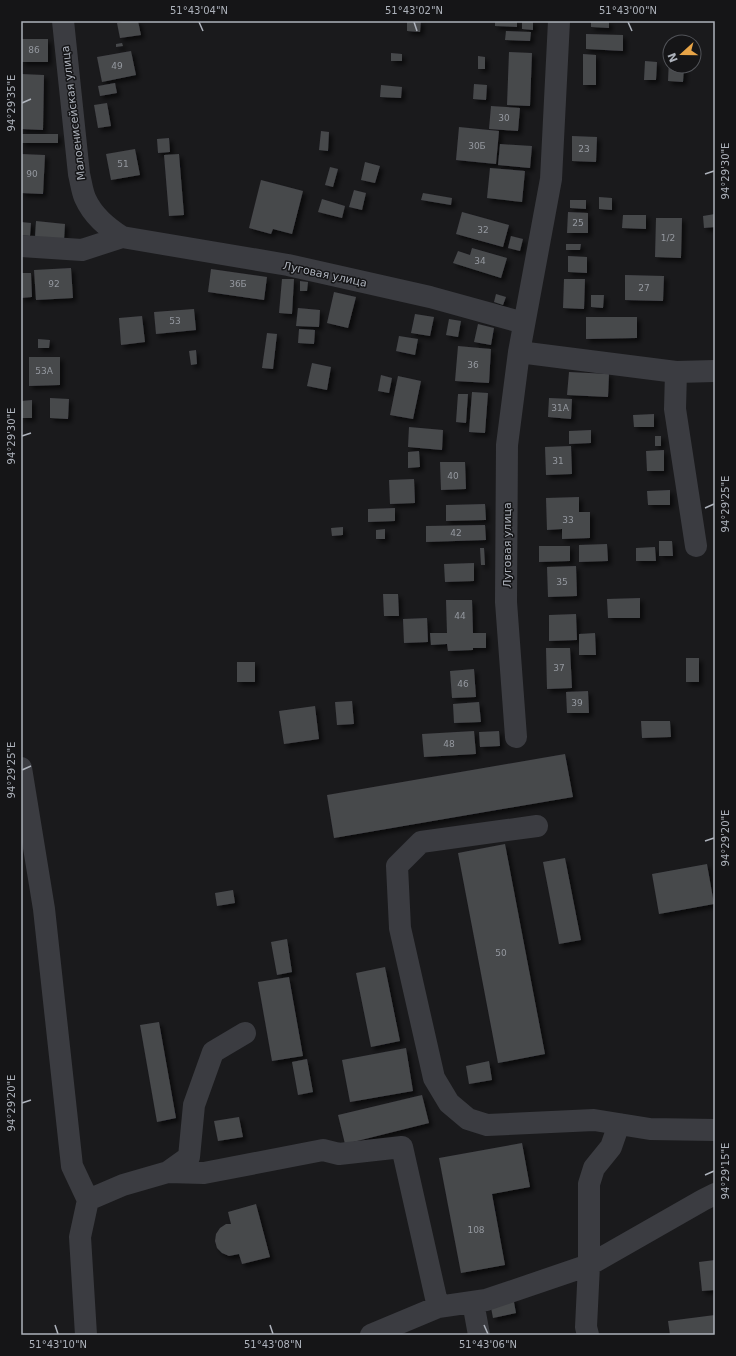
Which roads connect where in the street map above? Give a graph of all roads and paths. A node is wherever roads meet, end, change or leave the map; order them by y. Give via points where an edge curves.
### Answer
1 (63, 21) edge
2 (558, 21) edge
3 (122, 237) junction
4 (21, 246) edge
5 (524, 323) junction
6 (519, 352) junction
7 (715, 371) edge
8 (676, 372) junction
9 (696, 546) dead end
10 (516, 737) dead end
11 (21, 768) edge
12 (538, 826) dead end
13 (245, 1033) dead end
14 (619, 1124) junction
15 (715, 1130) edge
16 (168, 1172) junction
17 (715, 1194) edge
18 (88, 1200) junction
19 (589, 1265) junction
20 (473, 1302) junction
21 (438, 1307) junction
22 (86, 1335) edge
23 (371, 1335) edge
24 (480, 1335) edge
25 (588, 1335) edge

1 - 3 street, Малоенисейская улица via 79,174 85,199 96,216
2 - 5 street, Луговая улица via 551,179
3 - 4 street via 82,250
3 - 5 street, Луговая улица via 288,265 430,297
5 - 6 street, Луговая улица
6 - 8 street
6 - 10 street, Луговая улица via 507,445 506,602
7 - 8 street
8 - 9 street via 675,409
11 - 18 street via 44,909 72,1166
12 - 14 street via 421,842 397,866 400,928 434,1078 449,1103 468,1119 487,1125 594,1120
13 - 16 street via 213,1052 194,1105 189,1157
14 - 15 street via 650,1129
14 - 19 street via 611,1147 594,1168 589,1184
16 - 18 street via 123,1185
16 - 21 street via 204,1173 323,1150 339,1154 402,1147
17 - 19 street
18 - 22 street via 80,1237
19 - 20 street via 486,1300
19 - 25 street via 586,1327
20 - 21 street
20 - 24 street
21 - 23 street

